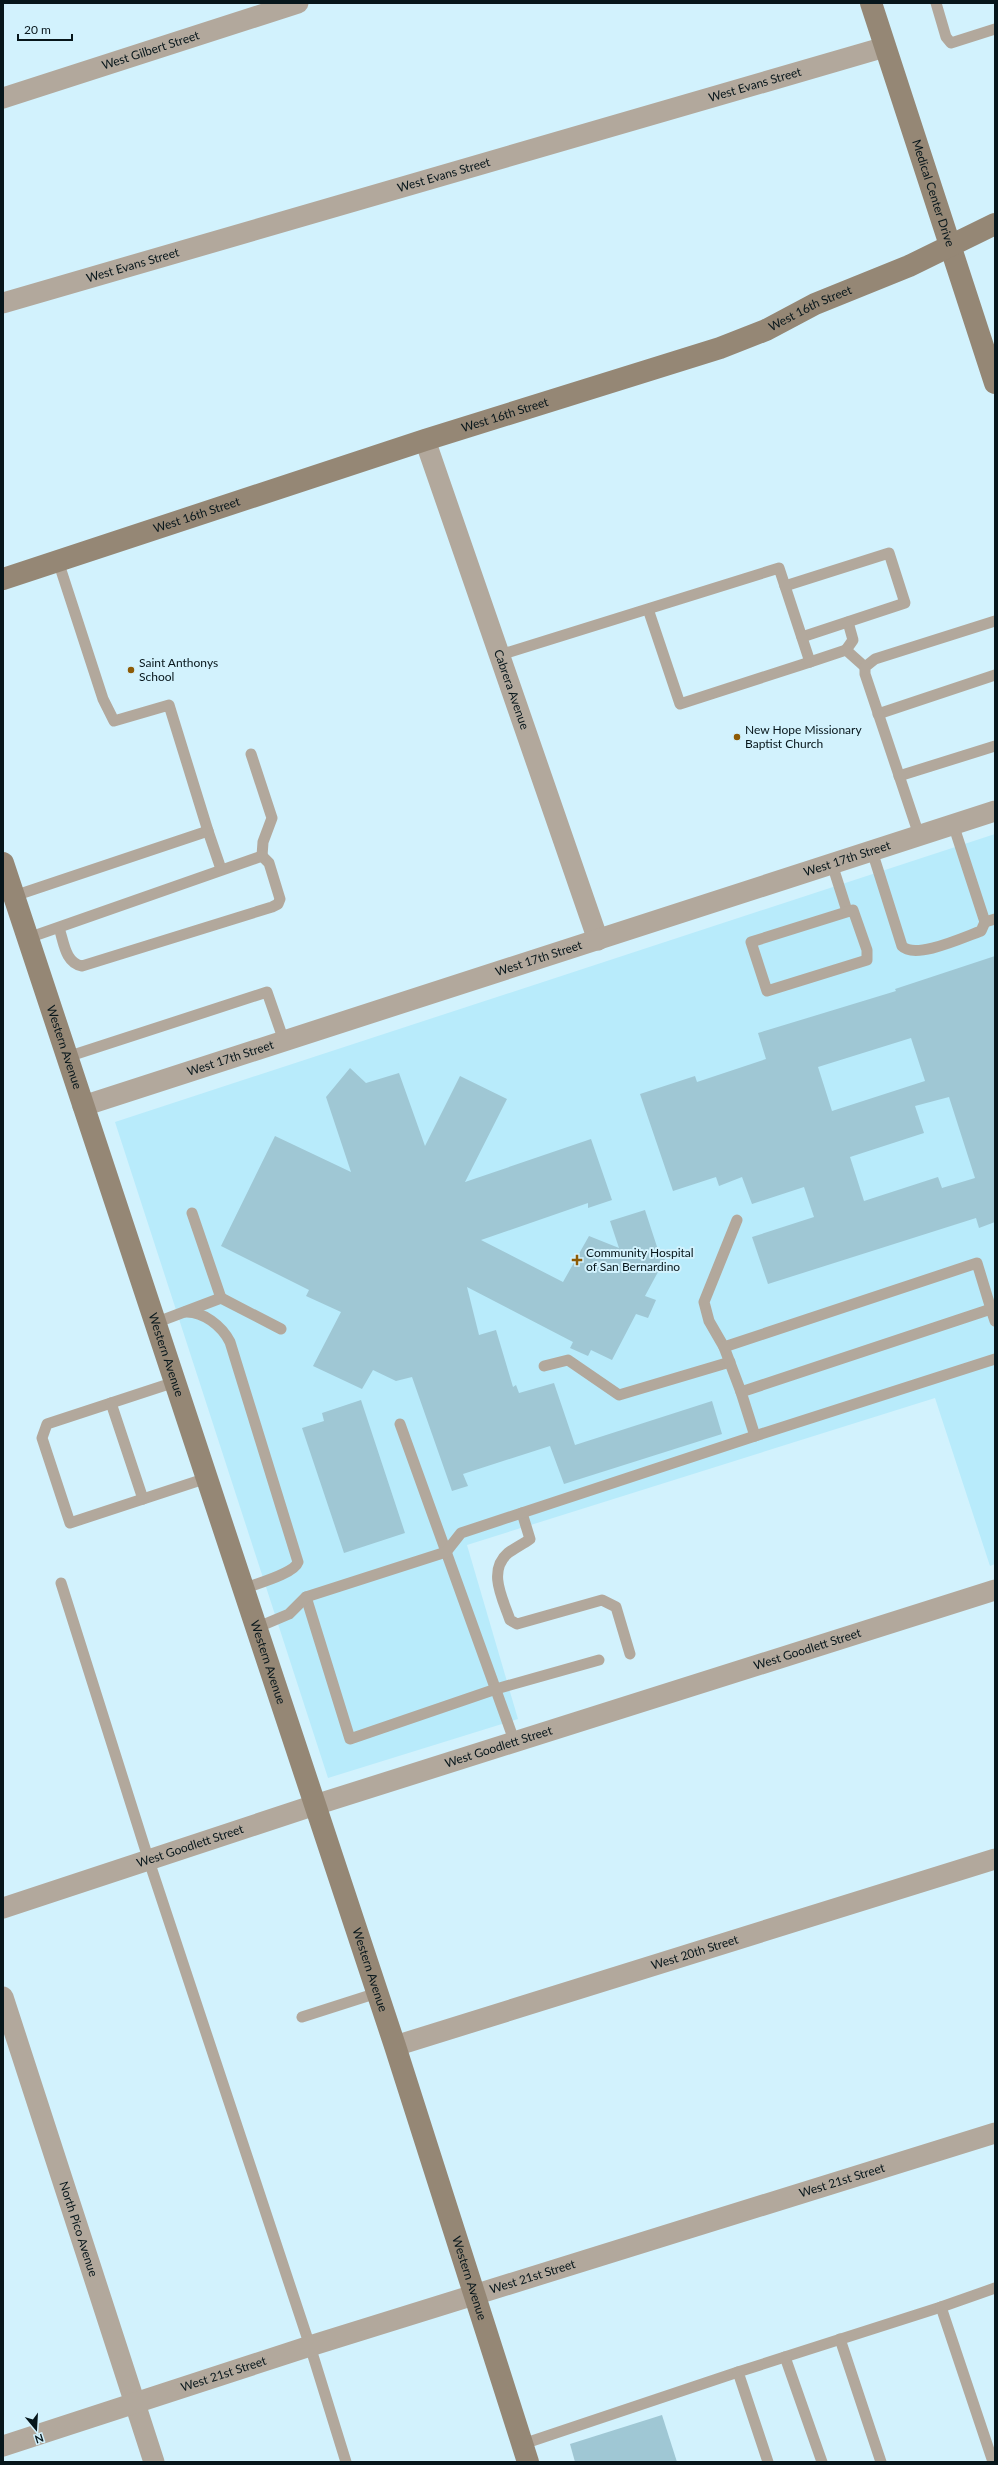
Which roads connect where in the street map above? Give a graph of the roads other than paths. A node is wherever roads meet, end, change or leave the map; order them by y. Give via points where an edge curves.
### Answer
1 (298, 3) edge
2 (871, 3) edge
3 (936, 3) edge
4 (995, 29) edge
5 (885, 47) junction
6 (3, 98) edge
7 (995, 224) edge
8 (950, 246) junction
9 (3, 303) edge
10 (995, 383) edge
11 (425, 440) junction
12 (58, 561) junction
13 (3, 579) edge
14 (785, 586) junction
15 (648, 609) junction
16 (995, 621) edge
17 (848, 622) junction
18 (802, 637) junction
19 (846, 650) junction
20 (500, 655) junction
21 (810, 662) junction
22 (865, 667) junction
23 (995, 675) edge
24 (878, 714) junction
25 (995, 746) edge
26 (251, 754) dead end
27 (899, 776) junction
28 (995, 811) edge
29 (953, 824) junction
30 (208, 832) junction
31 (919, 836) junction
32 (872, 851) junction
33 (262, 856) junction
34 (832, 864) junction
35 (221, 869) junction
36 (7, 879) edge
37 (847, 910) junction
38 (990, 920) edge
39 (59, 928) junction
40 (28, 938) junction
41 (598, 940) junction
42 (284, 1041) junction
43 (67, 1057) junction
44 (83, 1106) junction
45 (192, 1213) dead end
46 (737, 1220) dead end
47 (221, 1298) junction
48 (991, 1309) junction
49 (185, 1312) junction
50 (995, 1321) edge
51 (155, 1323) junction
52 (281, 1329) dead end
53 (724, 1347) junction
54 (995, 1359) edge
55 (730, 1362) junction
56 (544, 1366) dead end
57 (175, 1382) junction
58 (741, 1392) junction
59 (112, 1403) junction
60 (400, 1424) dead end
61 (755, 1436) junction
62 (207, 1478) junction
63 (143, 1499) junction
64 (522, 1513) junction
65 (446, 1552) junction
66 (60, 1583) dead end
67 (243, 1588) junction
68 (995, 1590) edge
69 (306, 1597) junction
70 (256, 1628) junction
71 (630, 1654) dead end
72 (600, 1660) dead end
73 (496, 1689) junction
74 (515, 1743) junction
75 (314, 1805) junction
76 (995, 1859) edge
77 (149, 1861) junction
78 (3, 1908) edge
79 (377, 1992) junction
80 (3, 1996) edge
81 (302, 2017) dead end
82 (394, 2046) junction
83 (995, 2133) edge
84 (995, 2288) edge
85 (476, 2295) junction
86 (941, 2307) junction
87 (840, 2339) junction
88 (310, 2346) junction
89 (785, 2357) junction
90 (738, 2372) junction
91 (135, 2403) junction
92 (3, 2446) edge
93 (526, 2453) edge
94 (154, 2462) edge
95 (346, 2462) edge
96 (768, 2462) edge
97 (822, 2462) edge
98 (881, 2462) edge
99 (993, 2462) edge

1 - 6 street, West Gilbert Street
2 - 5 street, Medical Center Drive
3 - 4 lane via 946,37 951,43
5 - 8 street, Medical Center Drive
5 - 9 street, West Evans Street
7 - 8 street, West 16th Street
8 - 10 street, Medical Center Drive
8 - 11 street, West 16th Street via 909,266 815,304 766,330 720,348
11 - 12 street, West 16th Street
11 - 20 street, Cabrera Avenue
12 - 13 street, West 16th Street
12 - 30 lane via 103,699 114,721 169,705
14 - 15 lane via 780,568
14 - 17 lane via 889,553 905,603
14 - 18 lane
15 - 20 lane
15 - 21 lane via 680,704
16 - 22 lane via 875,659
17 - 18 lane
17 - 19 lane via 853,640
18 - 21 lane
19 - 21 lane
19 - 22 lane
20 - 41 street, Cabrera Avenue
22 - 24 lane
23 - 24 lane
24 - 27 lane
25 - 27 lane
26 - 33 lane via 272,818 263,842
27 - 31 lane
28 - 29 street, West 17th Street
29 - 31 street, West 17th Street
29 - 38 lane
30 - 35 lane
30 - 36 lane
31 - 32 street, West 17th Street
32 - 34 street, West 17th Street
32 - 38 lane via 902,946 906,950 915,952 981,931
33 - 35 lane
33 - 39 lane via 269,863 280,899 272,908 82,966 75,965 69,960
34 - 37 lane
34 - 41 street, West 17th Street
35 - 39 lane
36 - 40 street, Western Avenue
37 - 37 lane via 751,942 767,991 867,960 867,950 853,910
39 - 40 lane
40 - 43 street, Western Avenue
41 - 42 street, West 17th Street
42 - 43 lane via 267,992
42 - 44 street, West 17th Street
43 - 44 street, Western Avenue
44 - 51 street, Western Avenue
45 - 47 lane
46 - 53 lane via 704,1302 709,1321
47 - 49 lane
47 - 52 lane
48 - 50 lane
48 - 53 lane via 976,1263
48 - 58 lane
49 - 51 lane
49 - 67 lane via 200,1315 216,1324 230,1342 298,1562 297,1566 279,1575
51 - 57 street, Western Avenue
53 - 55 lane
54 - 61 lane
55 - 56 lane via 619,1395 568,1360
55 - 58 lane
57 - 59 lane
57 - 62 street, Western Avenue
58 - 61 lane
59 - 63 lane
59 - 63 lane via 47,1424 42,1438 70,1523
60 - 65 lane
61 - 64 lane
62 - 63 lane
62 - 67 street, Western Avenue
64 - 65 lane via 461,1533
64 - 71 lane via 530,1539 500,1561 496,1577 510,1620 518,1624 602,1600 616,1607
65 - 69 lane
65 - 73 lane
66 - 77 lane
67 - 70 street, Western Avenue
68 - 74 street, West Goodlett Street
69 - 70 lane via 289,1614
69 - 73 lane via 350,1739
70 - 75 street, Western Avenue
72 - 73 lane
73 - 74 lane
74 - 75 street, West Goodlett Street
75 - 77 street, West Goodlett Street
75 - 79 street, Western Avenue
76 - 82 street, West 20th Street
77 - 78 street, West Goodlett Street
77 - 88 lane
79 - 81 lane
79 - 82 street, Western Avenue
80 - 91 street, North Pico Avenue
82 - 85 street, Western Avenue
83 - 85 street, West 21st Street
84 - 86 lane
85 - 88 street, West 21st Street
85 - 93 street, Western Avenue
86 - 87 lane
86 - 99 lane
87 - 89 lane
87 - 98 lane
88 - 91 street, West 21st Street
88 - 95 lane
89 - 90 lane
89 - 97 lane
90 - 93 lane
90 - 96 lane
91 - 92 street, West 21st Street
91 - 94 street, North Pico Avenue

